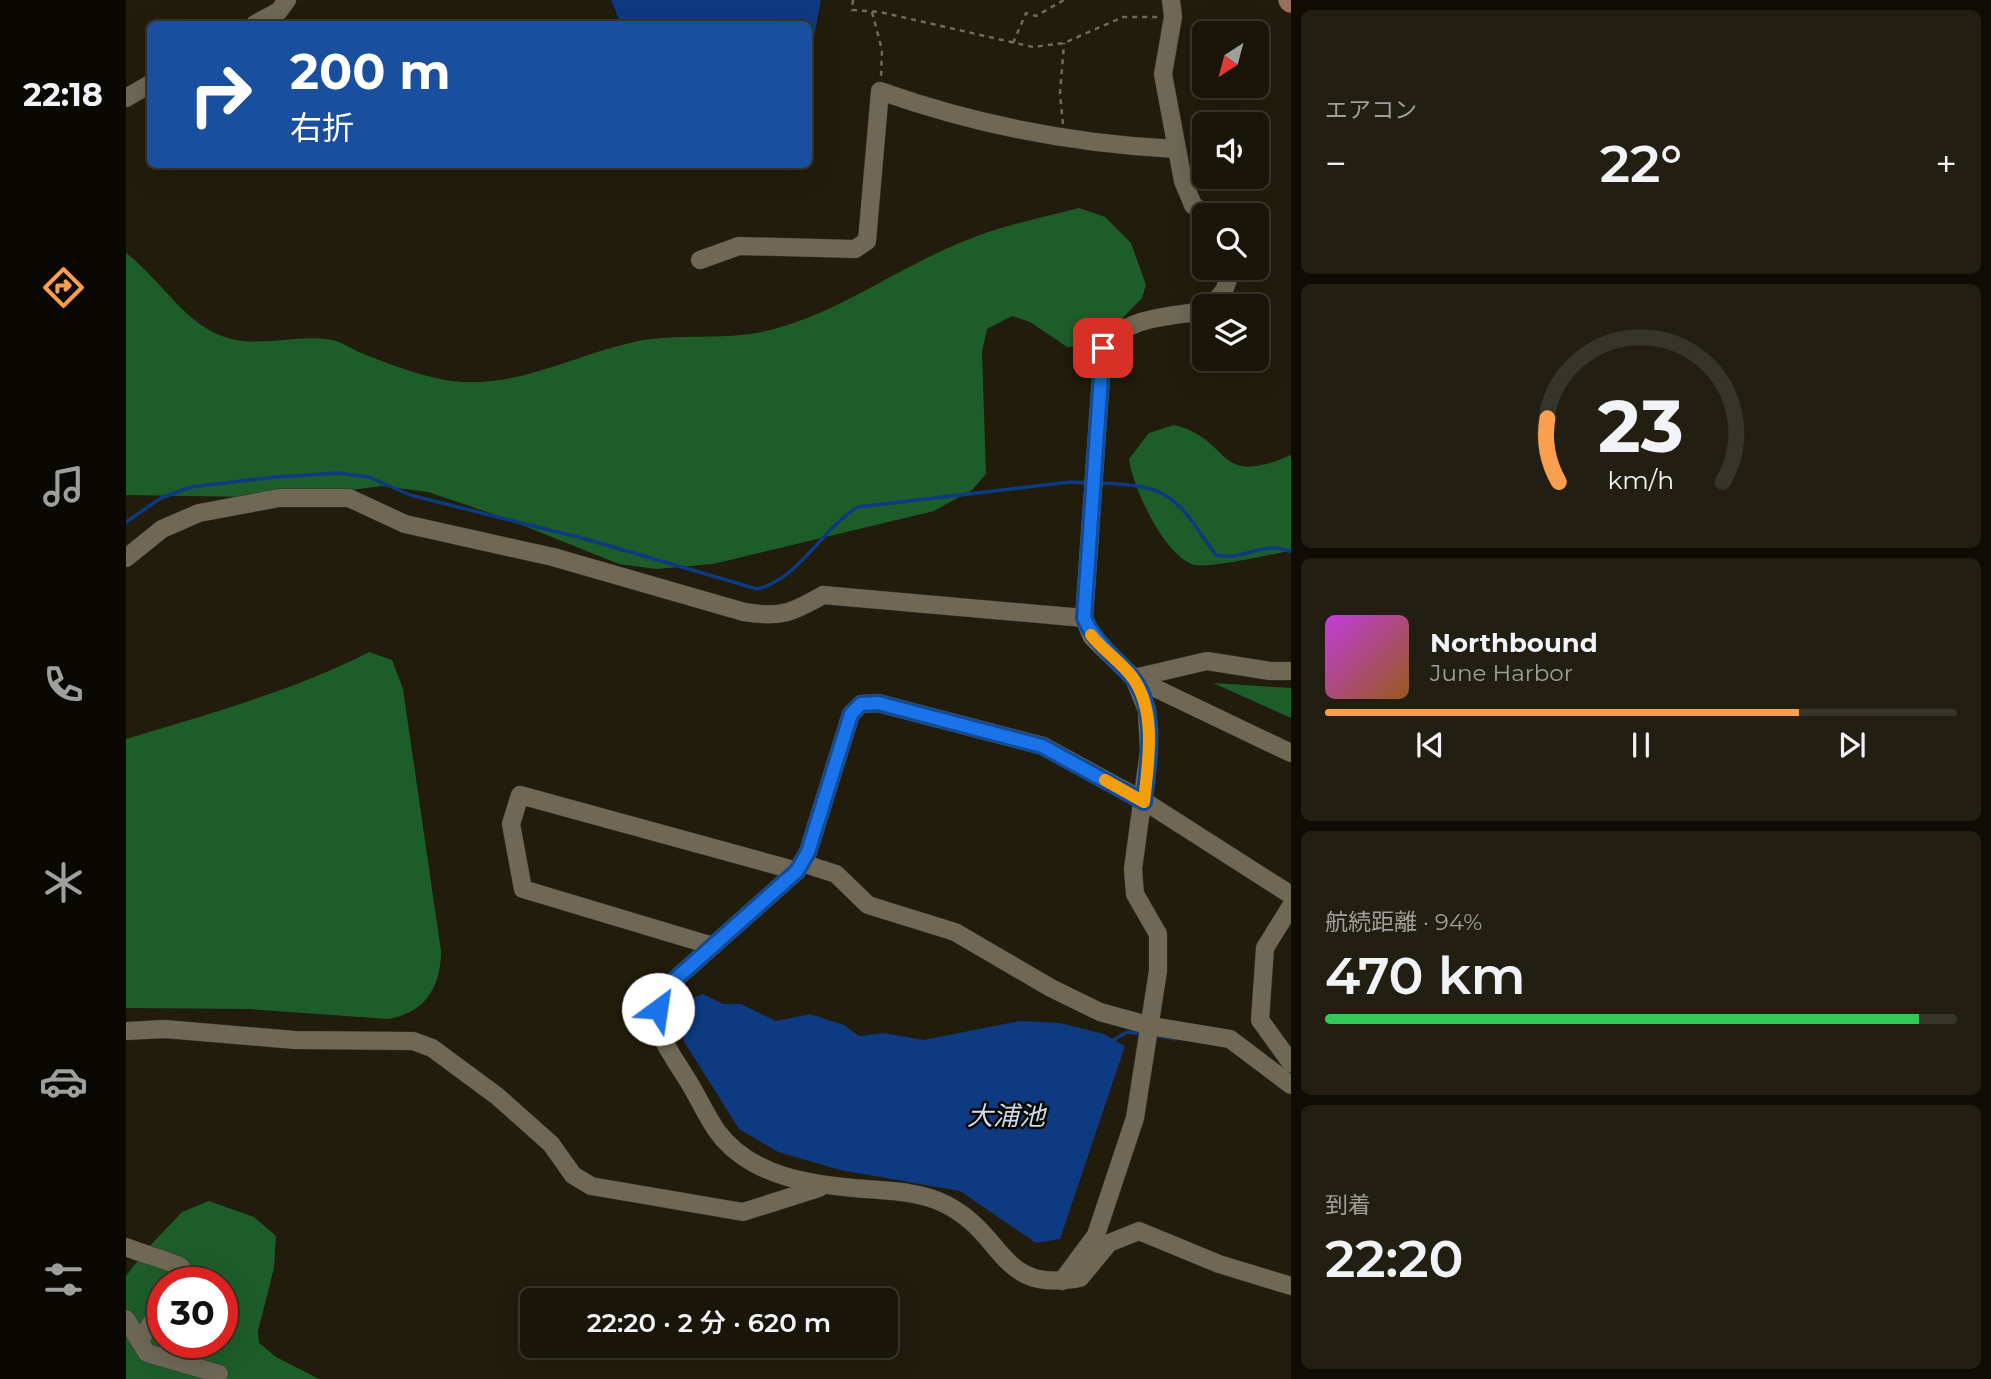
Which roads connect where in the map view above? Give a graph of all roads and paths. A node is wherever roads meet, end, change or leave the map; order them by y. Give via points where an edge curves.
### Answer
1 (287, 0) edge
2 (853, 0) edge
3 (1064, 0) edge
4 (1172, 8) edge
5 (872, 11) junction
6 (260, 21) edge
7 (1013, 43) junction
8 (1064, 43) junction
9 (147, 85) edge
10 (880, 91) junction
11 (126, 98) edge
12 (1064, 138) junction
13 (1176, 149) junction
14 (1192, 203) edge
15 (699, 260) dead end
16 (1192, 313) edge
17 (126, 558) edge
18 (1084, 618) junction
19 (1291, 671) edge
20 (1134, 678) junction
21 (1291, 753) edge
22 (1144, 802) junction
23 (799, 867) junction
24 (1291, 895) edge
25 (1291, 906) edge
26 (713, 946) junction
27 (1151, 1026) junction
28 (126, 1031) edge
29 (1291, 1063) edge
30 (1291, 1085) edge
31 (826, 1186) junction
32 (126, 1247) edge
33 (181, 1267) edge
34 (1062, 1281) junction
35 (1290, 1284) edge
36 (126, 1319) edge
37 (147, 1329) edge
38 (140, 1340) junction
39 (219, 1374) dead end

1 - 6 street via 279,11
2 - 5 path via 852,10
3 - 7 path via 1036,16 1026,13
4 - 8 path via 1123,17
4 - 13 street via 1163,74
5 - 7 path
5 - 10 path via 882,50
7 - 8 path via 1033,47
8 - 12 path via 1060,94
9 - 11 street
10 - 12 street via 1007,129
10 - 15 street via 867,241 855,248 740,246
12 - 13 street
13 - 14 street
16 - 18 street via 1134,322 1114,334 1103,348
17 - 18 street via 162,529 199,513 279,498 332,497 359,501 405,524 553,557 744,612 791,613 823,595
18 - 20 street via 1092,637
19 - 20 street via 1207,661
20 - 21 street
20 - 22 street via 1147,710
22 - 23 street via 1042,746 878,703 861,704 851,714 808,852
22 - 24 street
22 - 27 street via 1133,869 1135,894 1158,934
23 - 26 street
23 - 26 street via 520,794 510,824 523,889
23 - 27 street via 836,874 868,905 955,932 1100,1012
25 - 29 street via 1265,948 1260,1020
26 - 31 street via 670,984 658,1009 659,1034 718,1132 741,1154 785,1178
27 - 30 street via 1230,1039
27 - 34 street via 1135,1118 1096,1235
28 - 31 street via 413,1041 432,1048 497,1096 551,1144 573,1175 591,1186 743,1212
31 - 34 street via 910,1194 943,1203 970,1219 1017,1272 1040,1282
32 - 33 street
34 - 35 street via 1080,1278 1109,1243 1139,1231 1219,1264
36 - 38 street
37 - 38 street
38 - 39 street via 147,1353

